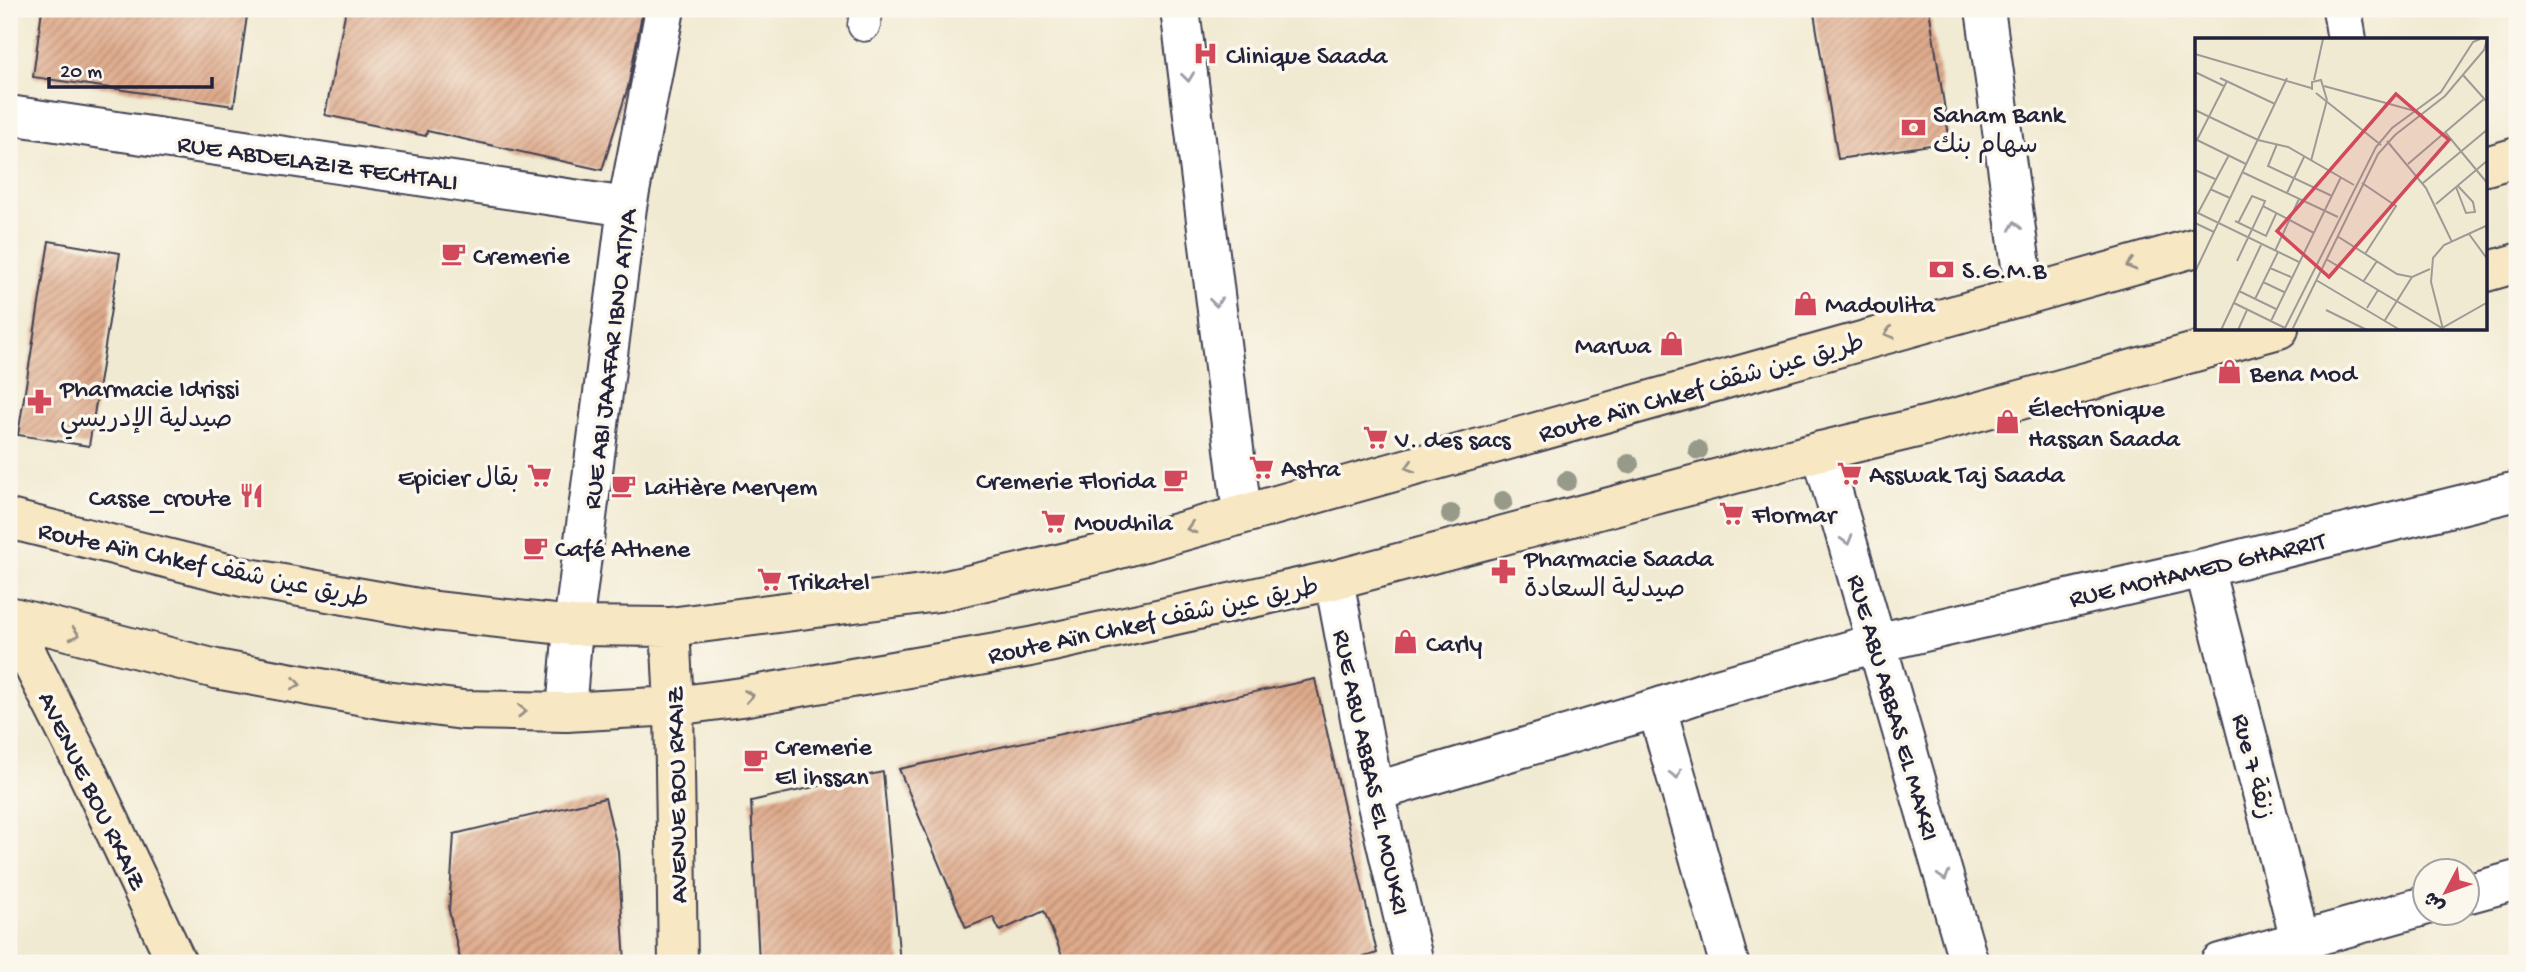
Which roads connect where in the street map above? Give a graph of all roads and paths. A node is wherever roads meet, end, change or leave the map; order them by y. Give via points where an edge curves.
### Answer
1 (665, 9) edge
2 (1180, 9) edge
3 (1985, 9) edge
4 (2342, 9) edge
5 (2347, 38) edge
6 (9, 115) edge
7 (2517, 157) edge
8 (2488, 165) edge
9 (627, 207) junction
10 (2195, 248) edge
11 (2517, 263) edge
12 (2488, 271) edge
13 (2025, 294) junction
14 (2271, 331) edge
15 (1821, 451) junction
16 (2517, 491) edge
17 (1241, 514) junction
18 (9, 519) edge
19 (2204, 568) junction
20 (1334, 580) junction
21 (9, 617) edge
22 (573, 626) junction
23 (670, 627) junction
24 (1876, 643) junction
25 (674, 706) junction
26 (1657, 708) junction
27 (566, 712) junction
28 (1374, 792) junction
29 (2517, 880) edge
30 (2480, 890) edge
31 (2410, 911) edge
32 (2303, 952) edge
33 (177, 963) edge
34 (678, 963) edge
35 (1414, 963) edge
36 (1729, 963) edge
37 (1969, 963) edge
38 (2220, 963) edge

1 - 9 street, RUE ABI JAAFAR IBNO ATIYA
2 -> 17 street
13 -> 3 street
4 - 5 street
6 - 9 street, RUE ABDELAZIZ FECHTALI
7 - 8 main road
9 - 22 street, RUE ABI JAAFAR IBNO ATIYA
10 -> 13 main road, Route Aïn Chkef طريق عين شقف
11 - 12 main road
13 -> 17 main road, Route Aïn Chkef طريق عين شقف
14 - 15 main road, Route Aïn Chkef طريق عين شقف
15 - 20 main road, Route Aïn Chkef طريق عين شقف
15 -> 24 street, RUE ABU ABBAS EL MAKRI
16 - 19 street, RUE MOHAMED GHARRIT
17 -> 23 main road, Route Aïn Chkef طريق عين شقف via 1105,553 937,592
18 - 22 main road, Route Aïn Chkef طريق عين شقف via 243,577 435,611
19 - 24 street, RUE MOHAMED GHARRIT
19 - 32 street, Rue 7 زنقة
25 -> 20 main road, Route Aïn Chkef طريق عين شقف via 1030,647
20 - 28 street, RUE ABU ABBAS EL MOUKRI
21 -> 27 main road, Route Aïn Chkef طريق عين شقف via 216,669 373,698 463,709
21 - 33 main road, AVENUE BOU RKAIZ
22 - 23 main road, Route Aïn Chkef طريق عين شقف
22 - 27 street, RUE ABI JAAFAR IBNO ATIYA
23 - 25 main road, AVENUE BOU RKAIZ
24 - 26 street, RUE MOHAMED GHARRIT
24 -> 37 street, RUE ABU ABBAS EL MAKRI
25 - 27 main road, Route Aïn Chkef طريق عين شقف
25 - 34 main road, AVENUE BOU RKAIZ
26 - 28 street, RUE MOHAMED GHARRIT
26 -> 36 street
28 - 35 street, RUE ABU ABBAS EL MOUKRI
29 - 30 street
31 - 32 street
32 - 38 street

